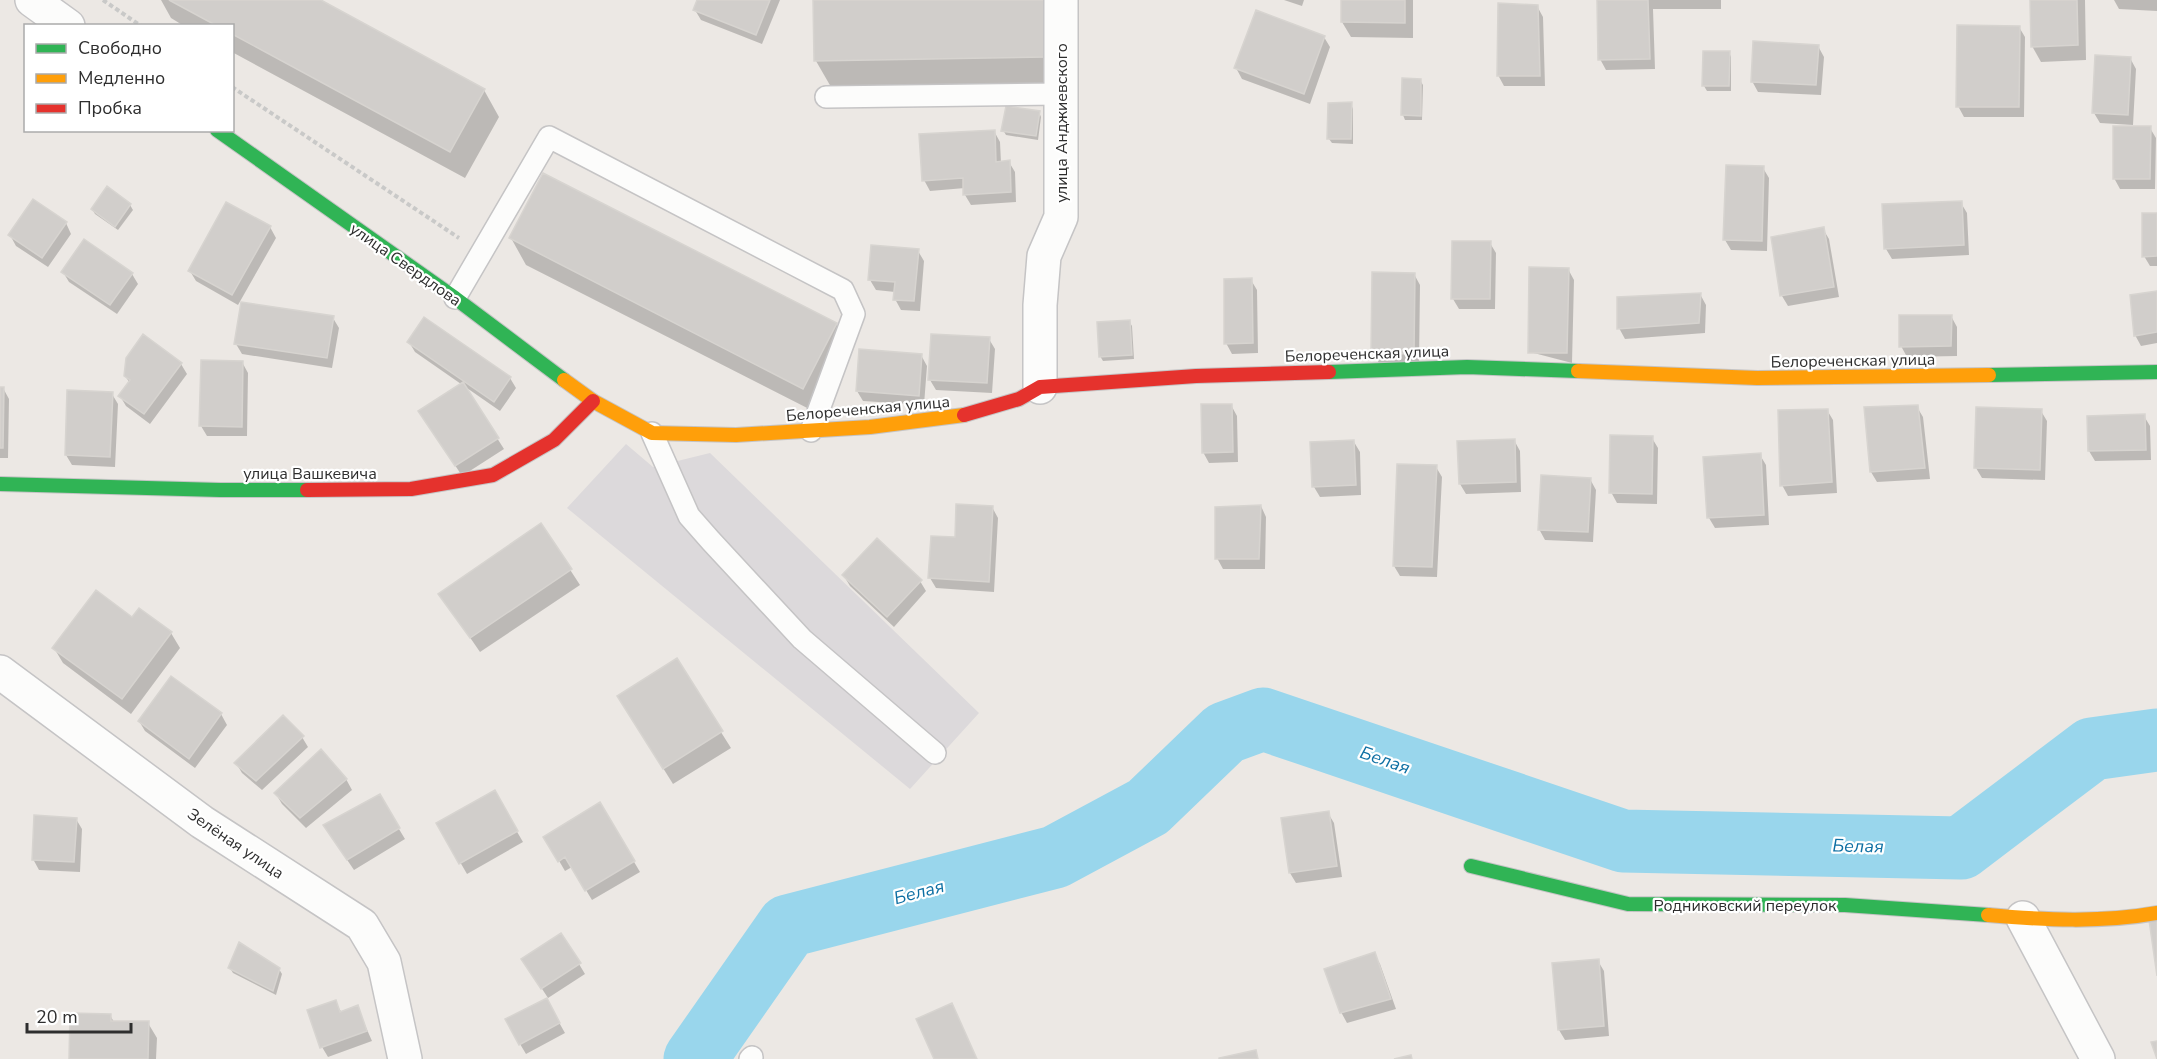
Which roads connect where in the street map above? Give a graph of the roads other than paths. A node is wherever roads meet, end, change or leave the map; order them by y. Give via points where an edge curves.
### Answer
1 (32, 0) edge
2 (1061, 0) edge
3 (65, 24) edge
4 (1061, 94) junction
5 (826, 97) dead end
6 (220, 132) edge
7 (455, 298) junction
8 (2157, 372) edge
9 (1040, 387) junction
10 (593, 401) junction
11 (811, 431) junction
12 (652, 433) junction
13 (0, 484) edge
14 (0, 672) edge
15 (935, 753) dead end
16 (1471, 866) dead end
17 (2157, 913) edge
18 (2023, 918) junction
19 (405, 1059) edge
20 (2098, 1059) edge

1 - 3 street
2 - 4 street, улица Анджиевского
4 - 5 lane
4 - 9 street, улица Анджиевского via 1061,217 1044,256
6 - 7 street, улица Свердлова
7 - 10 street, улица Свердлова
7 - 11 lane via 549,137 843,290 854,314
8 - 9 street, Белореченская улица via 1757,378 1467,367 1196,376
9 - 11 street, Белореченская улица via 1019,399 968,414
10 - 12 street, Белореченская улица
10 - 13 street, улица Вашкевича via 554,440 493,475 411,489 220,490
11 - 12 street, Белореченская улица via 736,435
12 - 15 lane via 689,516 711,541 802,639
14 - 19 street, Зелёная улица via 202,822 362,925 384,962
16 - 18 street, Родниковский переулок via 1629,904 1845,905
17 - 18 street, Родниковский переулок via 2124,919
18 - 20 street

